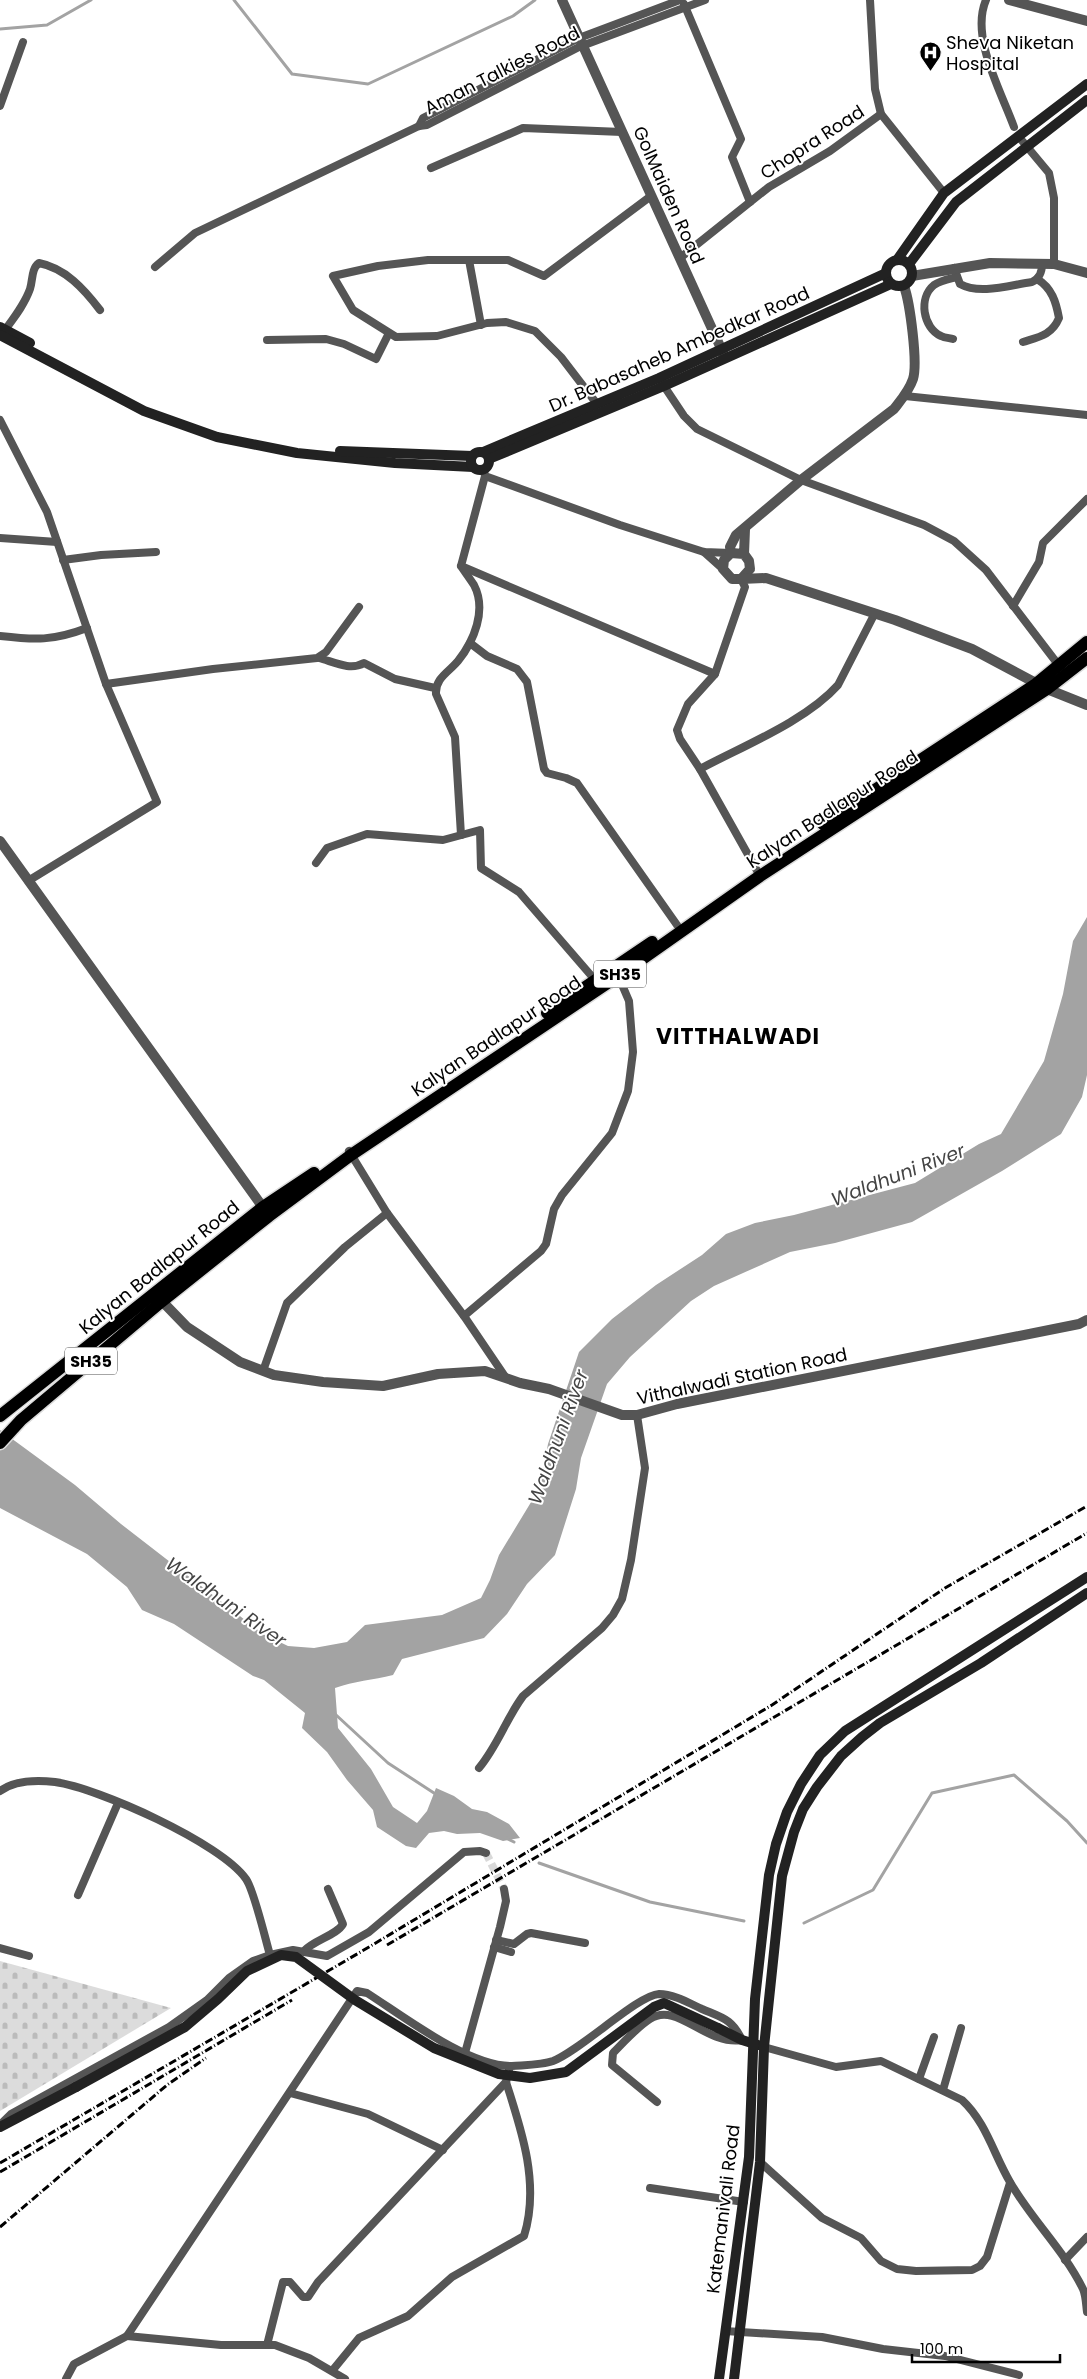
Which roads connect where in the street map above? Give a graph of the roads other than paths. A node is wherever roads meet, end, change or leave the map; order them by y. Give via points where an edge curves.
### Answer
1 (562, 0) edge
2 (705, 0) edge
3 (870, 0) edge
4 (986, 0) edge
5 (1009, 0) edge
6 (683, 2) edge
7 (1087, 21) edge
8 (23, 42) dead end
9 (581, 42) junction
10 (1087, 84) edge
11 (1087, 100) edge
12 (0, 106) edge
13 (881, 114) junction
14 (622, 132) junction
15 (1017, 132) junction
16 (1026, 145) junction
17 (431, 168) dead end
18 (944, 193) junction
19 (651, 196) junction
20 (750, 202) junction
21 (680, 258) junction
22 (469, 260) junction
23 (897, 260) junction
24 (909, 264) junction
25 (1042, 264) junction
26 (1054, 264) junction
27 (155, 267) dead end
28 (886, 272) junction
29 (956, 273) junction
30 (1087, 273) edge
31 (912, 276) junction
32 (1037, 279) junction
33 (891, 284) junction
34 (904, 286) junction
35 (100, 310) dead end
36 (481, 325) junction
37 (1, 332) edge
38 (389, 333) junction
39 (953, 339) dead end
40 (268, 340) dead end
41 (1023, 342) dead end
42 (724, 354) junction
43 (662, 382) junction
44 (905, 396) junction
45 (597, 404) junction
46 (1087, 415) edge
47 (0, 420) edge
48 (472, 456) junction
49 (486, 456) junction
50 (434, 460) junction
51 (473, 467) junction
52 (484, 473) junction
53 (801, 480) junction
54 (1087, 499) edge
55 (745, 528) junction
56 (0, 538) edge
57 (57, 542) junction
58 (156, 552) dead end
59 (704, 552) junction
60 (731, 553) junction
61 (744, 554) junction
62 (63, 560) junction
63 (750, 565) junction
64 (461, 566) junction
65 (723, 569) junction
66 (766, 578) junction
67 (736, 579) junction
68 (1013, 606) junction
69 (358, 607) dead end
70 (875, 613) junction
71 (87, 628) junction
72 (0, 636) edge
73 (1087, 642) edge
74 (470, 644) junction
75 (320, 658) junction
76 (1087, 658) edge
77 (1062, 670) junction
78 (715, 674) junction
79 (106, 684) junction
80 (1041, 686) junction
81 (435, 688) junction
82 (1087, 705) edge
83 (700, 769) junction
84 (461, 835) junction
85 (0, 841) edge
86 (316, 864) dead end
87 (759, 872) junction
88 (28, 881) junction
89 (677, 925) junction
90 (616, 972) junction
91 (595, 980) junction
92 (350, 1152) junction
93 (266, 1211) junction
94 (387, 1213) junction
95 (158, 1298) junction
96 (464, 1316) junction
97 (1087, 1320) edge
98 (263, 1371) junction
99 (506, 1378) junction
100 (5, 1412) edge
101 (637, 1415) junction
102 (0, 1443) edge
103 (1086, 1579) edge
104 (1087, 1593) edge
105 (853, 1726) junction
106 (862, 1737) junction
107 (480, 1768) dead end
108 (0, 1791) edge
109 (118, 1803) junction
110 (486, 1853) dead end
111 (504, 1888) tunnel mouth
112 (328, 1889) dead end
113 (78, 1895) dead end
114 (761, 1941) junction
115 (775, 1941) junction
116 (585, 1943) dead end
117 (495, 1944) junction
118 (0, 1948) edge
119 (304, 1951) junction
120 (510, 1952) dead end
121 (270, 1954) junction
122 (29, 1956) dead end
123 (961, 2028) dead end
124 (934, 2037) dead end
125 (747, 2042) junction
126 (764, 2047) junction
127 (465, 2053) junction
128 (510, 2066) junction
129 (920, 2079) junction
130 (506, 2082) junction
131 (944, 2090) junction
132 (290, 2093) junction
133 (657, 2102) dead end
134 (0, 2126) edge
135 (443, 2150) junction
136 (760, 2162) junction
137 (1010, 2183) junction
138 (650, 2188) dead end
139 (744, 2202) junction
140 (1087, 2237) edge
141 (1065, 2260) junction
142 (1085, 2292) edge
143 (1087, 2312) edge
144 (725, 2331) junction
145 (740, 2332) junction
146 (127, 2336) junction
147 (267, 2345) junction
148 (332, 2371) junction
149 (1019, 2375) dead end
150 (66, 2379) edge
151 (345, 2379) edge
152 (719, 2379) edge
153 (734, 2379) edge

1 - 9 street, GolMaiden Road
2 - 6 street, Aman Talkies Road
3 - 13 street via 876,89
4 - 15 street via 982,11 984,51
5 - 7 street
6 - 9 street, Aman Talkies Road
6 - 20 street via 741,139 732,157
8 - 12 street
9 - 14 street, GolMaiden Road
9 - 27 street, Aman Talkies Road via 423,118 419,126 195,233
10 - 15 main road
11 - 16 main road
13 - 18 street, Chopra Road
13 - 20 street, Chopra Road
14 - 17 street via 523,128
14 - 19 street, GolMaiden Road
15 - 16 street
15 - 18 main road
16 - 24 main road via 956,202
16 - 26 street via 1049,173 1054,198
18 - 23 main road
19 - 21 street, GolMaiden Road
19 - 22 street via 544,276 508,260
20 - 21 street, Chopra Road
21 - 42 street, GolMaiden Road
22 - 36 street
22 - 38 street via 428,260 333,276 352,310
23 - 24 main road
23 - 28 main road
24 - 31 main road
25 - 26 street
25 - 29 street via 990,263
25 - 32 street via 1042,272
26 - 30 street
28 - 33 main road
28 - 42 main road, Dr. Babasaheb Ambedkar Road
29 - 31 street
29 - 32 street via 960,284 969,289
29 - 39 street via 933,286 926,294 924,308 931,328 941,336
31 - 34 main road
32 - 41 street via 1052,295 1059,318 1055,328 1046,335
33 - 34 main road
33 - 42 main road, Dr. Babasaheb Ambedkar Road
34 - 44 street via 915,366 913,380
35 - 37 street via 73,280 47,264 39,263 34,267 24,303
36 - 38 street via 437,336 396,337
36 - 45 street via 506,322 535,331 561,357
37 - 50 main road via 144,411 176,419 217,437 246,440 297,453
38 - 40 street via 376,359 326,339
42 - 43 main road, Dr. Babasaheb Ambedkar Road
43 - 45 main road, Dr. Babasaheb Ambedkar Road
43 - 49 main road, Dr. Babasaheb Ambedkar Road
43 - 53 street via 684,416 697,429
44 - 46 street
44 - 53 street
45 - 49 main road, Dr. Babasaheb Ambedkar Road
47 - 57 street via 47,512
48 - 49 main road via 477,452
48 - 50 main road
48 - 51 main road
49 - 52 main road via 488,466
50 - 51 main road
51 - 52 main road
52 - 59 street via 620,525
52 - 64 street
53 - 55 street
53 - 68 street via 924,525 954,541 986,570
54 - 68 street via 1044,543 1039,562
55 - 60 street via 736,535 730,547
55 - 61 street
56 - 57 street
57 - 62 street
58 - 62 street
59 - 60 street
59 - 65 street
60 - 61 street
60 - 65 street via 724,560
61 - 63 street
62 - 71 street
63 - 66 street
63 - 67 street via 748,574
64 - 74 street via 475,587 478,601 478,626
64 - 78 street
65 - 67 street
66 - 67 street
66 - 70 street
67 - 78 street via 745,587
68 - 77 street
69 - 75 street
70 - 80 street via 972,649
70 - 83 street via 838,685 830,694 799,716
71 - 72 street via 69,635 37,640
71 - 79 street
73 - 77 main road, Kalyan Badlapur Road / SH35
74 - 81 street
74 - 89 street via 522,673 527,682 546,774 577,784
75 - 79 street
75 - 81 street via 347,666 357,667 364,663 394,679
76 - 77 main road, Kalyan Badlapur Road / SH35
77 - 80 main road, Kalyan Badlapur Road / SH35
78 - 83 street via 688,704 677,730
79 - 88 street via 157,802
80 - 82 street
80 - 87 main road, Kalyan Badlapur Road / SH35
81 - 84 street via 454,737
83 - 87 street
84 - 86 street via 443,840 367,834 327,848
84 - 91 street via 480,830 481,868 519,892
85 - 88 street
87 - 89 main road, Kalyan Badlapur Road / SH35
87 - 90 main road, Kalyan Badlapur Road / SH35
88 - 93 street
89 - 90 main road, Kalyan Badlapur Road / SH35
90 - 91 main road, Kalyan Badlapur Road / SH35
90 - 92 main road, Kalyan Badlapur Road / SH35
90 - 96 street via 629,1001 633,1052 628,1091 618,1121 562,1195 554,1209 542,1251
91 - 92 main road, Kalyan Badlapur Road / SH35
92 - 93 main road, Kalyan Badlapur Road / SH35
92 - 94 street
93 - 95 main road, Kalyan Badlapur Road / SH35
94 - 96 street
94 - 98 street via 345,1247 287,1303
95 - 98 street, Vithalwadi Station Road via 188,1327 240,1362
95 - 100 main road, Kalyan Badlapur Road / SH35
95 - 102 main road, Kalyan Badlapur Road / SH35 via 21,1420
96 - 99 street
97 - 101 street, Vithalwadi Station Road
98 - 99 street, Vithalwadi Station Road via 323,1382 383,1386 438,1374 475,1371
99 - 101 street, Vithalwadi Station Road via 549,1389 622,1415
101 - 107 street via 645,1468 622,1599 602,1628 522,1696
103 - 105 main road, Katemanivali Road
104 - 106 main road, Katemanivali Road
105 - 106 main road
105 - 114 main road, Katemanivali Road via 820,1755 787,1812 769,1875
106 - 115 main road, Katemanivali Road via 841,1756 803,1809 782,1876
108 - 109 street via 23,1781 55,1782
109 - 113 street
109 - 121 street via 174,1828 228,1859 247,1880
110 - 119 street via 476,1850 464,1852 369,1932 327,1956
111 - 117 street via 506,1901
112 - 119 street via 343,1924 338,1930 311,1943
114 - 115 main road
114 - 125 main road, Katemanivali Road
115 - 126 main road, Katemanivali Road
116 - 117 street via 531,1933 514,1944
117 - 120 street
117 - 127 street
118 - 122 street
119 - 121 street
121 - 134 street via 241,1969 207,2000 169,2027 11,2114
123 - 131 street
124 - 129 street
125 - 126 main road
125 - 128 street via 730,2021 677,1997 658,1994 638,2003 580,2046 552,2062
125 - 133 street via 722,2040 667,2014 650,2019 613,2053 611,2059 612,2064
125 - 134 main road, bridge via 664,2003 566,2072 530,2078 499,2074 434,2048 355,2000 296,1957 281,1955 246,1972 185,2027
125 - 139 main road, Katemanivali Road via 749,2157
126 - 129 street via 836,2067 881,2061
126 - 136 main road, Katemanivali Road
127 - 128 street
127 - 132 street via 367,1993 357,1991
128 - 130 street
129 - 131 street
130 - 135 street
130 - 148 street via 529,2165 530,2216 524,2236 452,2277 408,2316 359,2338
131 - 137 street via 969,2107 984,2129
132 - 135 street via 368,2114
132 - 146 street
135 - 147 street via 318,2282 308,2297 302,2297 290,2282 284,2282
136 - 137 street via 822,2218 861,2238 881,2261 897,2269 916,2271 972,2270 980,2266 987,2257
136 - 145 main road, Katemanivali Road
137 - 141 street
138 - 139 street
139 - 144 main road, Katemanivali Road
140 - 141 street
141 - 142 street
142 - 143 street
144 - 145 street
144 - 152 main road, Katemanivali Road
145 - 149 street via 822,2337 882,2349 945,2356
145 - 153 main road, Katemanivali Road
146 - 147 street via 221,2345
146 - 150 street via 74,2364
147 - 148 street via 309,2358
148 - 151 street

